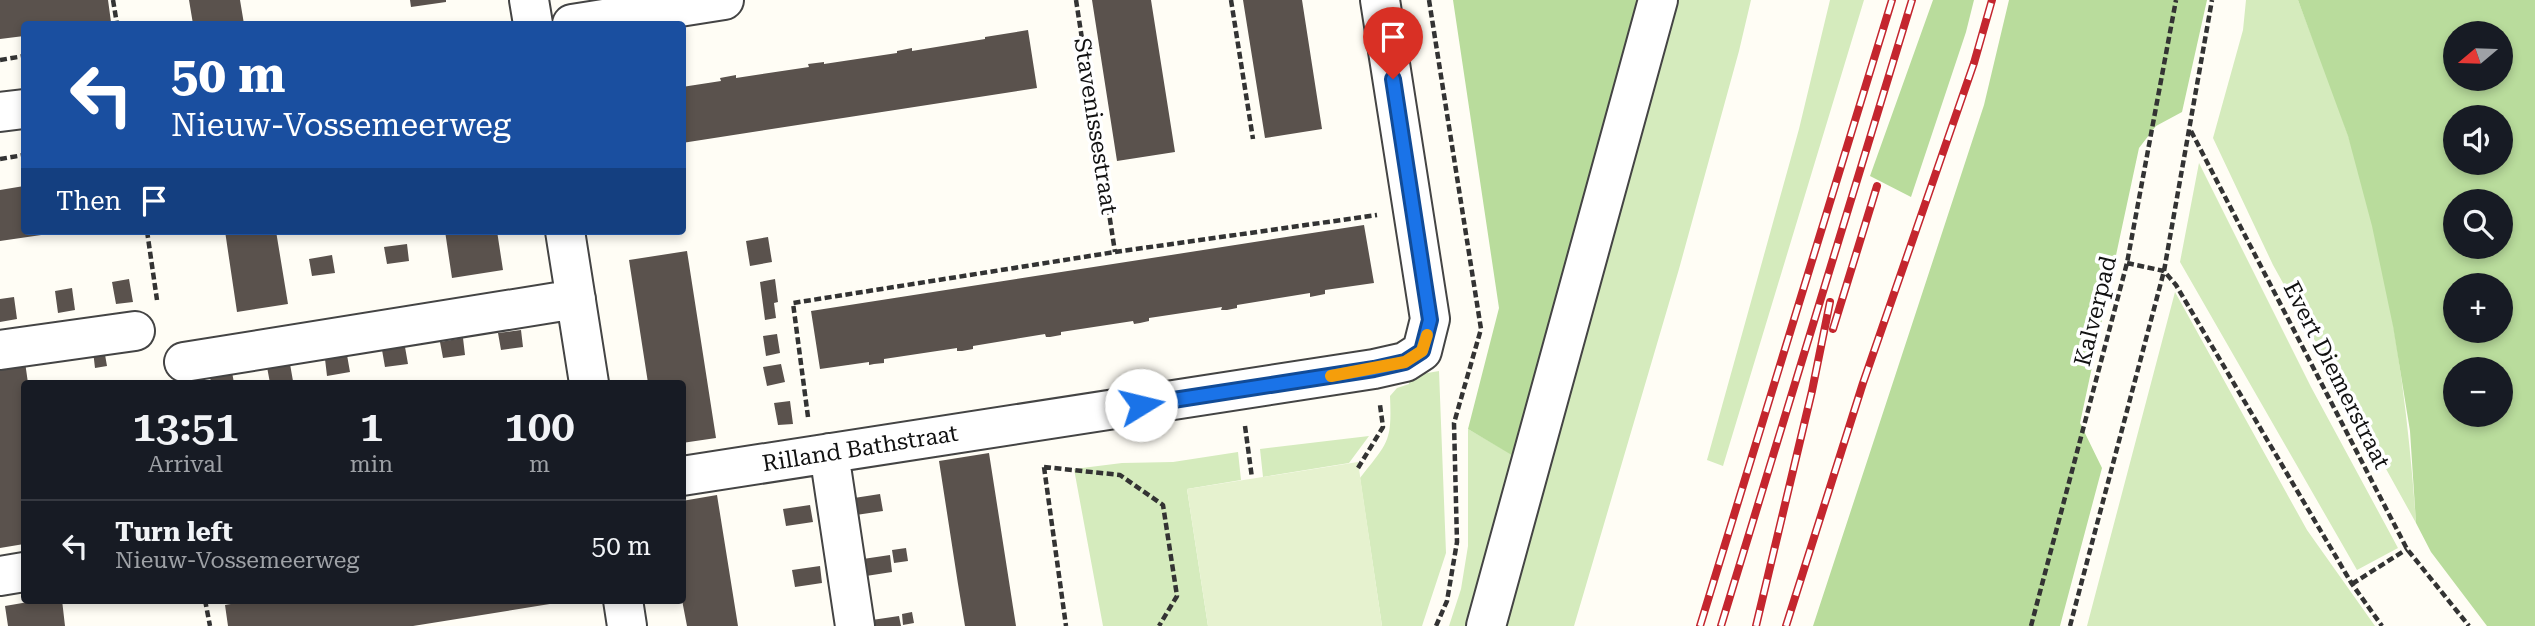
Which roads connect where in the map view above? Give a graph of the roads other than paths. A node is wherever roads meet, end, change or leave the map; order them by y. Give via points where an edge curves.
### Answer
1 (529, 0) edge
2 (724, 0) edge
3 (1380, 0) edge
4 (1658, 0) edge
5 (532, 21) edge
6 (591, 21) edge
7 (21, 109) edge
8 (0, 112) edge
9 (566, 235) edge
10 (576, 299) junction
11 (135, 331) dead end
12 (0, 350) edge
13 (184, 362) dead end
14 (589, 380) edge
15 (821, 455) junction
16 (686, 475) edge
17 (21, 572) edge
18 (0, 576) edge
19 (624, 604) edge
20 (627, 626) edge
21 (855, 626) edge
22 (1486, 626) edge

1 - 5 street
2 - 6 street
3 - 15 street, Rilland Bathstraat via 1430,320 1422,351 1405,362 1374,369
4 - 22 street
7 - 8 street
9 - 10 street
10 - 13 street
10 - 14 street
11 - 12 street
15 - 16 street, Rilland Bathstraat
15 - 21 street
17 - 18 street
19 - 20 street

